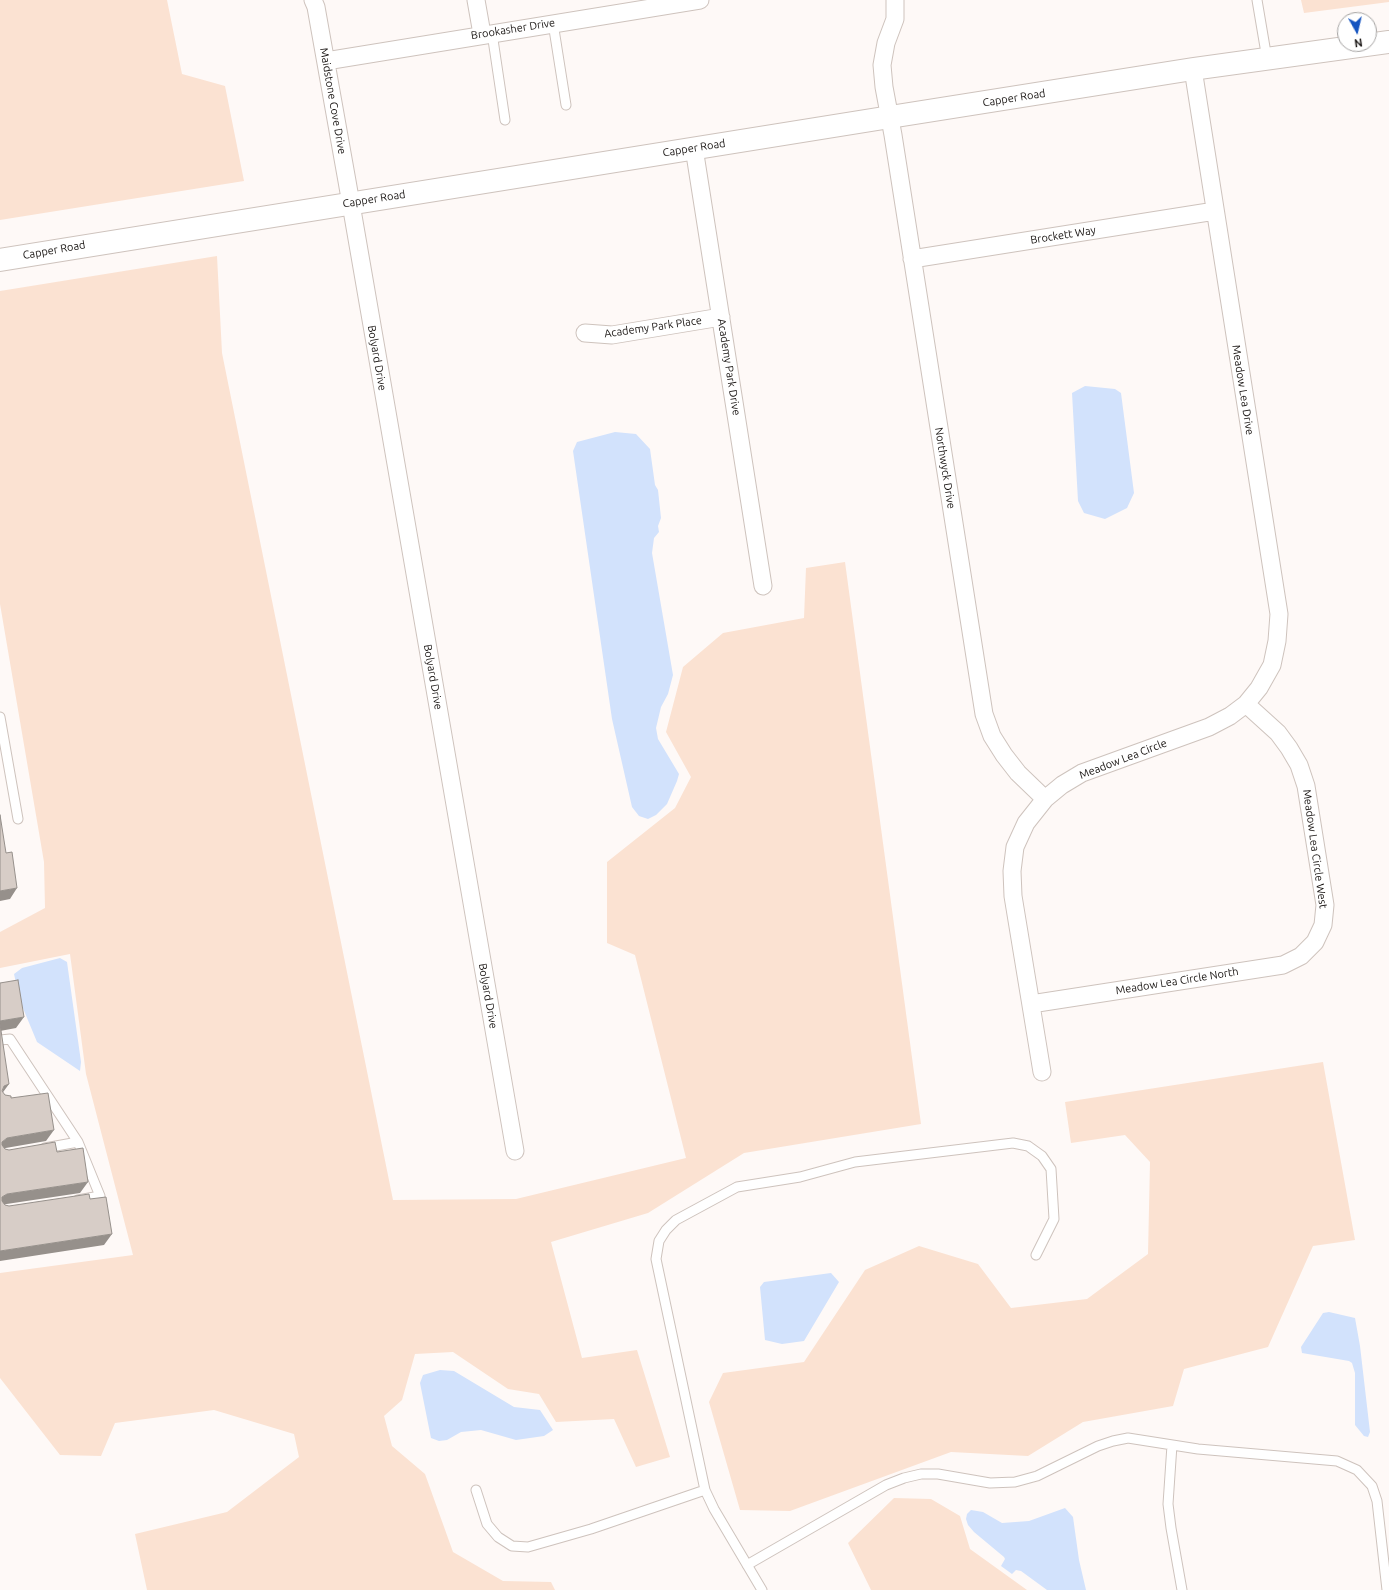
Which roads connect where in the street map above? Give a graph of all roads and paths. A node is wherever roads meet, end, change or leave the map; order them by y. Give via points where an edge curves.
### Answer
1 (313, 0) edge
2 (476, 0) edge
3 (700, 0) edge
4 (896, 0) edge
5 (1257, 0) edge
6 (552, 23) junction
7 (487, 34) junction
8 (1389, 42) edge
9 (1267, 59) junction
10 (326, 60) junction
11 (1193, 69) junction
12 (566, 105) dead end
13 (890, 117) junction
14 (505, 120) dead end
15 (694, 148) junction
16 (350, 203) junction
17 (1215, 211) junction
18 (912, 259) junction
19 (0, 260) edge
20 (721, 318) junction
21 (585, 333) dead end
22 (763, 586) dead end
23 (1246, 704) junction
24 (0, 717) edge
25 (1045, 799) junction
26 (18, 819) dead end
27 (1315, 942) joint
28 (1031, 1004) junction
29 (0, 1040) edge
30 (1042, 1072) dead end
31 (78, 1142) junction
32 (39, 1149) edge
33 (515, 1151) dead end
34 (69, 1201) edge
35 (1036, 1255) dead end
36 (1172, 1445) junction
37 (476, 1490) dead end
38 (705, 1490) junction
39 (747, 1565) junction
40 (762, 1590) edge
41 (1182, 1590) edge
42 (1387, 1590) edge

1 - 10 street, Maidstone Cove Drive
2 - 7 street
3 - 6 street, Brookasher Drive
4 - 13 street, Northwyck Drive via 895,19 886,43 882,65
5 - 9 lane
6 - 7 street, Brookasher Drive
6 - 12 lane
7 - 10 street, Brookasher Drive
7 - 14 lane
8 - 9 street, Capper Road
9 - 11 street, Capper Road
10 - 16 street, Maidstone Cove Drive
11 - 13 street, Capper Road
11 - 17 street, Meadow Lea Drive
13 - 15 street, Capper Road
13 - 18 street, Northwyck Drive
15 - 16 street, Capper Road
15 - 20 street, Academy Park Drive
16 - 19 street, Capper Road
16 - 33 street, Bolyard Drive
17 - 18 street, Brockett Way
17 - 23 street, Meadow Lea Drive via 1279,614 1272,665
18 - 25 street, Northwyck Drive via 984,714 992,736 1004,755 1018,773
20 - 21 street, Academy Park Place via 612,335
20 - 22 street, Academy Park Drive
23 - 25 street, Meadow Lea Circle via 1209,727 1082,773
23 - 27 street, Meadow Lea Circle West via 1278,733 1289,748 1299,765 1306,786 1325,905 1323,925
24 - 26 lane
25 - 28 street, Meadow Lea Circle via 1026,823 1015,847 1012,871 1013,896
27 - 28 street, Meadow Lea Circle North via 1301,956 1283,965
28 - 30 street
29 - 31 lane via 10,1039 42,1094
31 - 32 lane
31 - 34 lane via 100,1196
35 - 38 lane via 1054,1219 1051,1169 1042,1156 1028,1146 1013,1143 855,1162 800,1177 737,1187 676,1220 659,1241 656,1259
36 - 39 lane via 1128,1438 1113,1441 1037,1476 1015,1482 990,1483 938,1474 904,1478 886,1485
36 - 41 lane via 1168,1504
36 - 42 lane via 1337,1461 1357,1470 1372,1486 1377,1501
37 - 38 lane via 488,1524 498,1538 512,1546 528,1547 591,1529
38 - 39 lane
39 - 40 lane

